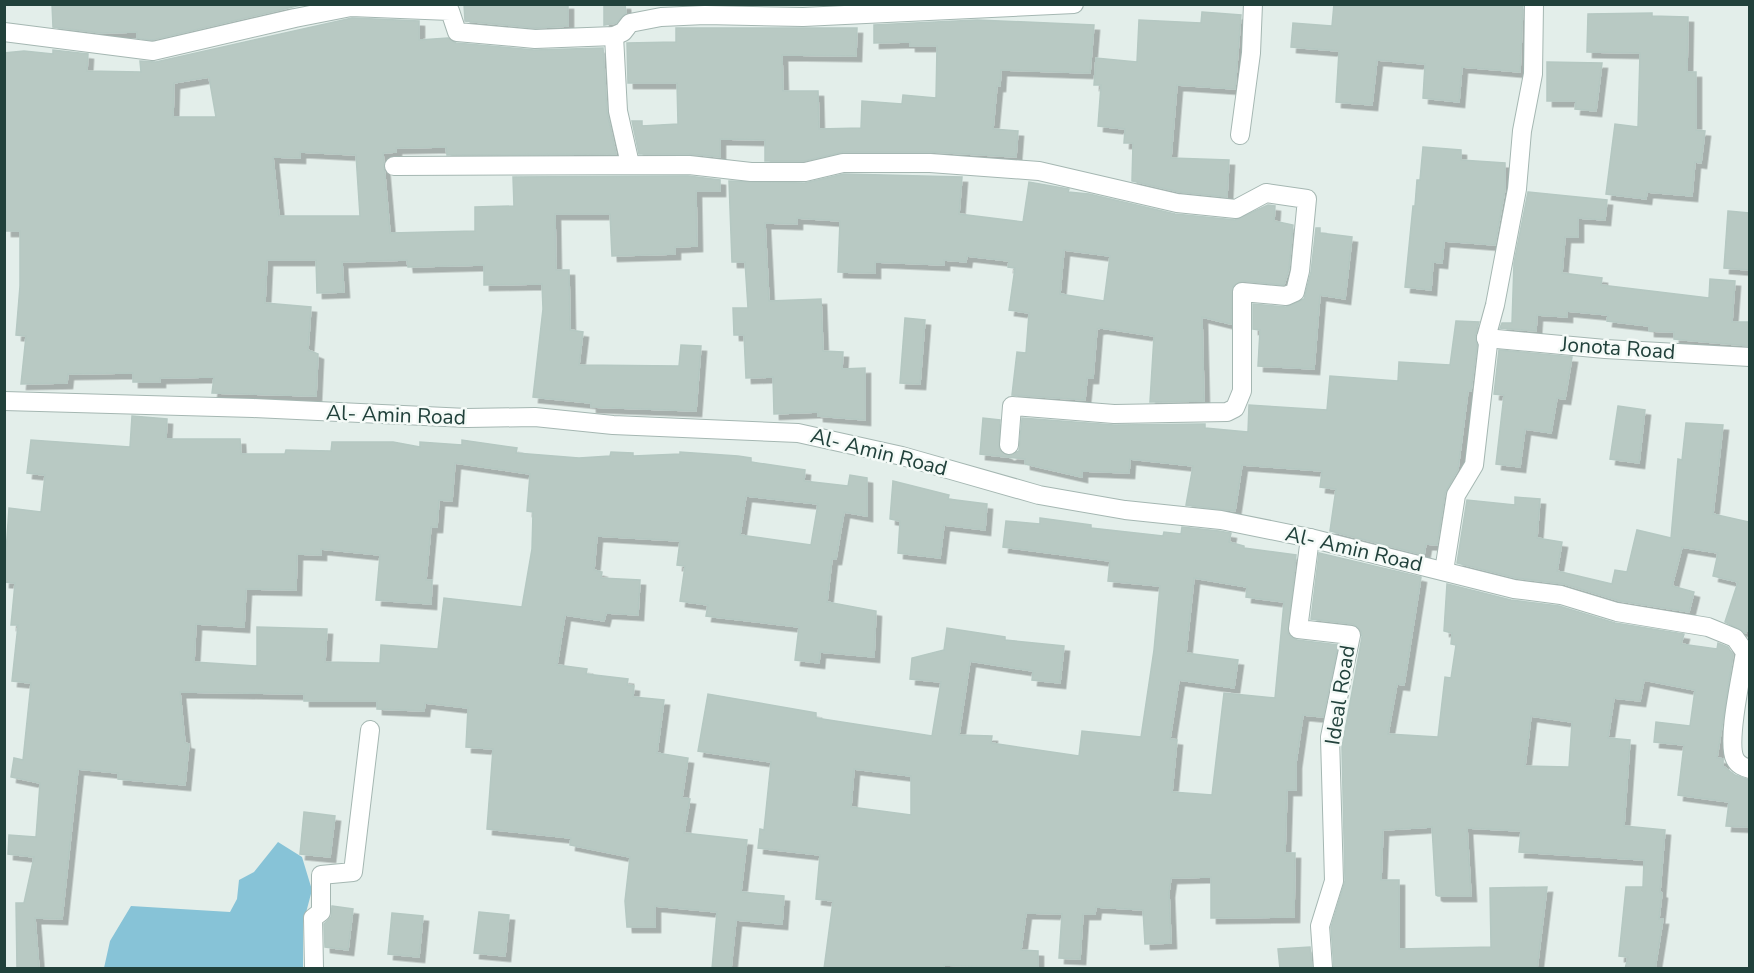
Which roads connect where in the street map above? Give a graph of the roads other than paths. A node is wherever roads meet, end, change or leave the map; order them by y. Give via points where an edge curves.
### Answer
1 (1074, 4) edge
2 (1253, 4) edge
3 (1534, 4) edge
4 (452, 8) edge
5 (4, 32) edge
6 (614, 36) junction
7 (1240, 135) dead end
8 (630, 164) junction
9 (394, 165) dead end
10 (1486, 338) junction
11 (1749, 357) edge
12 (4, 401) edge
13 (1009, 445) dead end
14 (1310, 538) junction
15 (1444, 571) junction
16 (370, 730) dead end
17 (1749, 769) edge
18 (314, 969) edge
19 (1323, 969) edge

1 - 6 street via 803,17 661,17 630,23
2 - 7 street
3 - 10 street via 1533,74 1522,131 1517,189
4 - 5 street via 351,8 153,51
4 - 6 street via 458,32 535,39
6 - 8 street via 618,111
8 - 9 street
8 - 13 street via 805,172 843,163 930,163 1039,171 1177,203 1236,209 1266,193 1307,200 1295,292 1286,296 1242,292 1242,391 1235,408 1208,414 1114,414 1012,406
10 - 11 street, Jonota Road
10 - 15 street via 1474,465 1456,495
12 - 14 street, Al- Amin Road via 456,418 535,417 613,425 798,433 902,456 1039,495 1125,510 1221,520
14 - 15 street, Al- Amin Road
14 - 19 street, Ideal Road via 1298,629 1351,635 1330,737 1334,881 1320,926
15 - 17 street, Al- Amin Road via 1514,589 1561,595 1617,612 1707,627 1735,638 1745,652 1731,741 1738,764
16 - 18 street via 353,872 321,875 321,912 313,918

